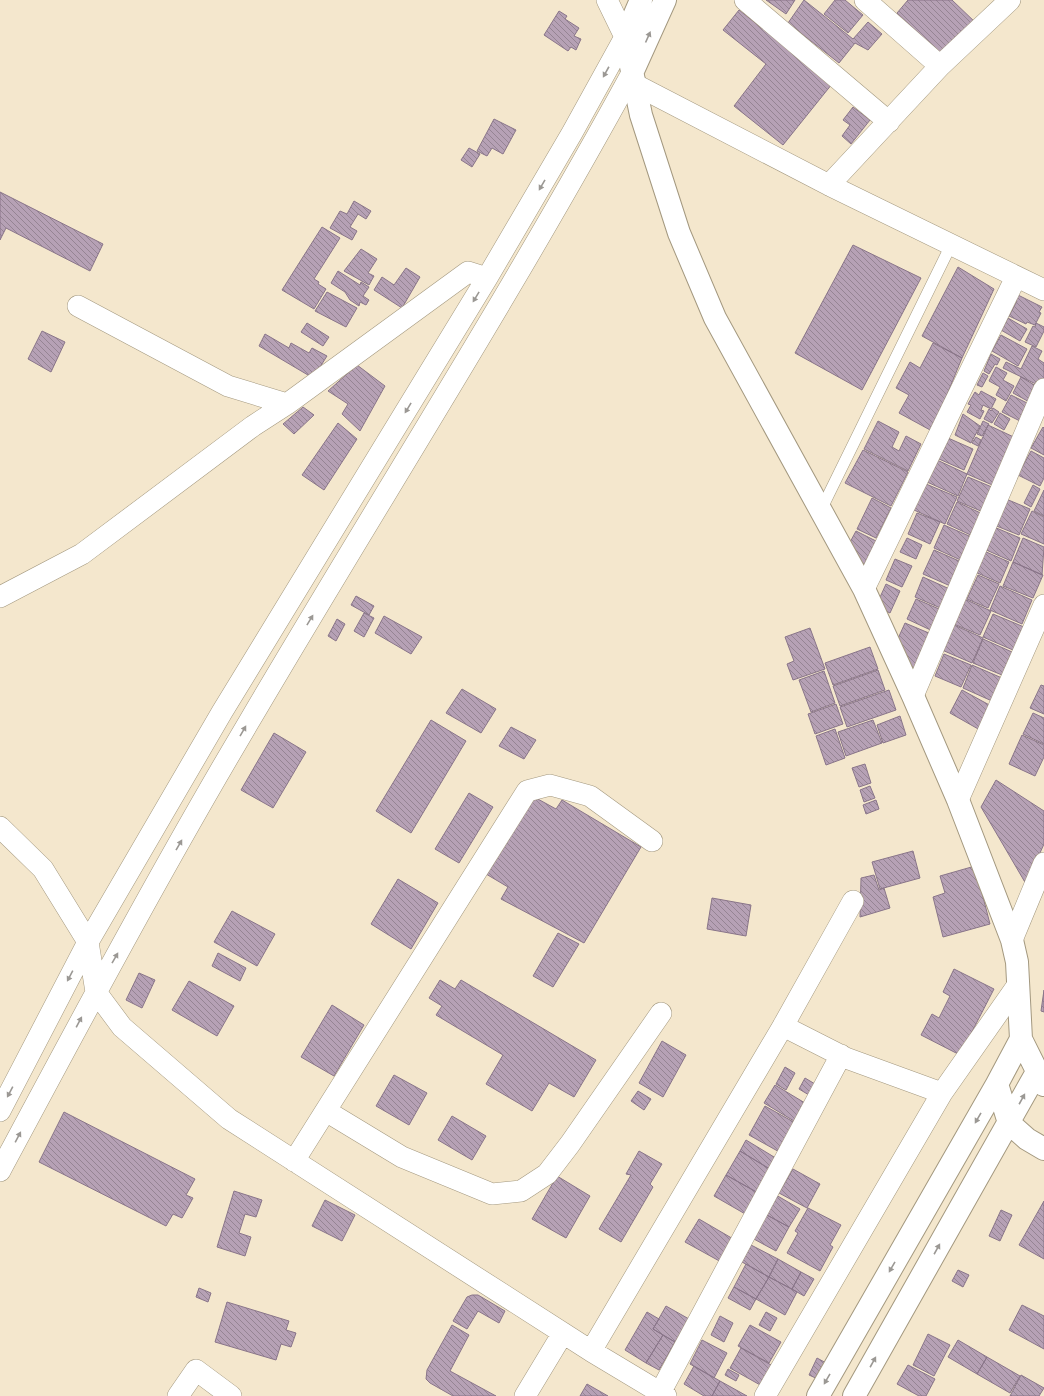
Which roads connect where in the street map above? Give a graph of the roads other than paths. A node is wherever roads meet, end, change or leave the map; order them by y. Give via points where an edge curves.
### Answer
1 (607, 0) edge
2 (641, 0) edge
3 (665, 0) edge
4 (745, 0) edge
5 (865, 0) edge
6 (1010, 0) edge
7 (625, 38) junction
8 (940, 66) junction
9 (634, 79) junction
10 (889, 122) junction
11 (829, 186) junction
12 (951, 245) junction
13 (1016, 277) junction
14 (487, 278) junction
15 (1044, 290) edge
16 (78, 306) dead end
17 (1044, 389) edge
18 (287, 404) junction
19 (821, 510) junction
20 (864, 589) junction
21 (0, 597) edge
22 (1044, 605) edge
23 (913, 696) junction
24 (958, 800) junction
25 (0, 826) edge
26 (652, 841) dead end
27 (1044, 863) edge
28 (853, 901) dead end
29 (1012, 940) junction
30 (88, 942) junction
31 (1017, 986) junction
32 (96, 992) junction
33 (661, 1013) dead end
34 (783, 1026) junction
35 (1021, 1039) junction
36 (841, 1055) junction
37 (1040, 1078) edge
38 (997, 1084) junction
39 (942, 1093) junction
40 (0, 1111) edge
41 (326, 1111) junction
42 (1009, 1123) junction
43 (1044, 1149) edge
44 (294, 1161) junction
45 (0, 1171) edge
46 (563, 1334) junction
47 (591, 1351) junction
48 (663, 1394) edge
49 (178, 1396) edge
50 (231, 1396) edge
51 (525, 1396) edge
52 (765, 1396) edge
53 (818, 1396) edge
54 (854, 1396) edge

1 - 7 street
2 - 7 street
9 -> 3 street
4 - 10 street
5 - 8 street
6 - 8 street
7 - 9 street
7 -> 14 street
8 - 10 street
9 - 11 street
9 - 19 street via 641,115 679,233 715,318
32 -> 9 street via 248,722
10 - 11 street
11 - 12 street
12 - 13 street
12 - 19 lane
13 - 15 street
13 - 20 street
14 - 18 street via 468,272
14 -> 30 street via 222,712
16 - 18 street via 228,386
17 - 23 street
18 - 21 street via 253,426 82,554
19 - 20 street
20 - 23 street
22 - 24 street
23 - 24 street
24 - 29 street
25 - 30 street via 43,870
26 - 41 street via 590,796 550,785 528,791
27 - 29 street
28 - 34 street
29 - 31 street via 1017,962
30 - 32 street
30 -> 40 street
31 - 35 street
31 - 39 street
32 - 44 street via 122,1027 228,1119
45 -> 32 street
33 - 41 street via 566,1150 547,1174 521,1191 492,1194 402,1157
34 - 36 street
34 - 47 street
35 - 37 street
35 - 38 street
36 - 39 street
36 - 48 street
42 -> 37 street
38 - 42 street
38 -> 53 street
39 - 52 street
41 - 44 street
42 - 43 street
54 -> 42 street
44 - 46 street
46 - 47 street
46 - 51 street
47 - 48 street
49 - 50 street via 196,1370

